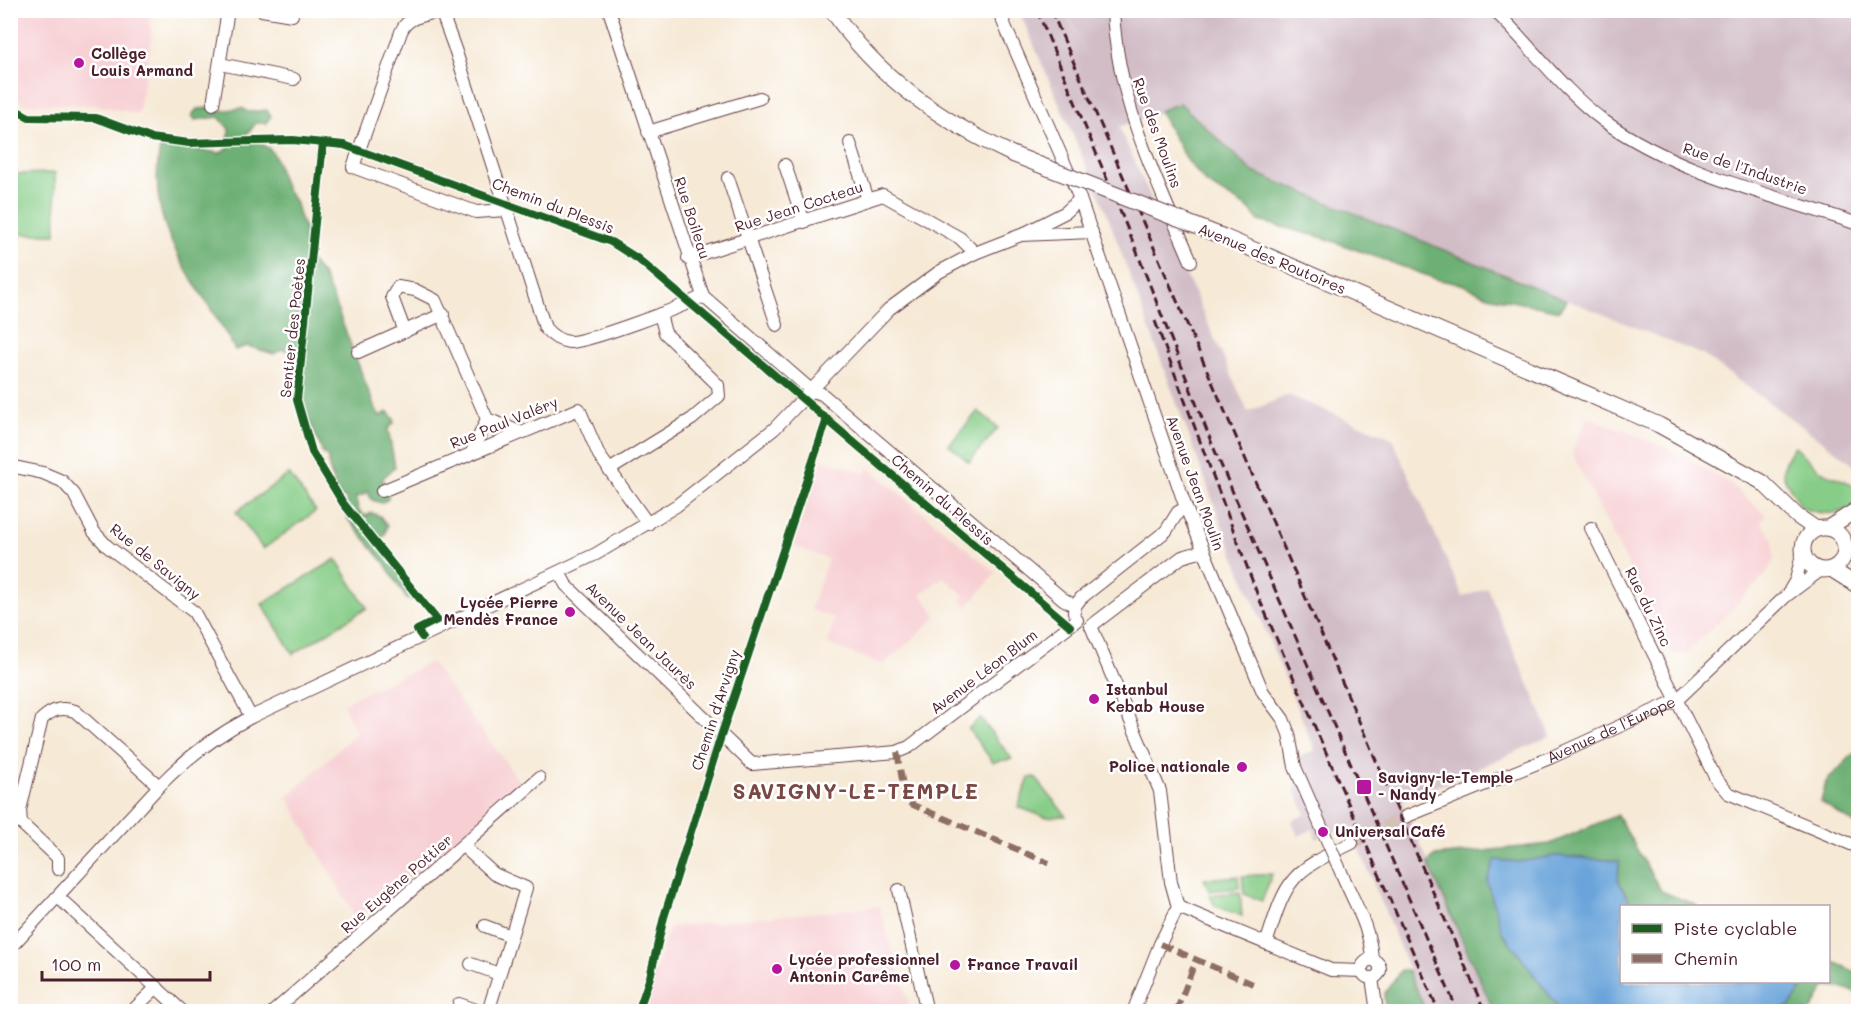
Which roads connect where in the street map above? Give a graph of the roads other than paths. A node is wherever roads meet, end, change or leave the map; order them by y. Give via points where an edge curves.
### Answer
1 (228, 10) edge
2 (262, 10) edge
3 (609, 10) edge
4 (831, 10) edge
5 (998, 10) edge
6 (1113, 10) edge
7 (1494, 10) edge
8 (292, 15) dead end
9 (220, 64) junction
10 (294, 79) dead end
11 (760, 98) dead end
12 (213, 104) dead end
13 (648, 132) junction
14 (850, 143) dead end
15 (785, 165) dead end
16 (728, 178) dead end
17 (1080, 199) junction
18 (868, 201) junction
19 (507, 210) junction
20 (804, 222) junction
21 (1858, 224) edge
22 (1092, 232) junction
23 (1021, 235) junction
24 (748, 239) junction
25 (975, 253) junction
26 (688, 258) junction
27 (1191, 261) dead end
28 (703, 296) junction
29 (443, 314) junction
30 (660, 314) junction
31 (777, 325) dead end
32 (405, 332) junction
33 (358, 352) dead end
34 (813, 391) junction
35 (487, 419) junction
36 (520, 432) junction
37 (472, 452) junction
38 (10, 466) edge
39 (609, 470) junction
40 (1740, 472) junction
41 (381, 491) dead end
42 (1186, 508) junction
43 (1858, 509) edge
44 (1858, 521) edge
45 (648, 524) junction
46 (1591, 528) dead end
47 (1822, 529) junction
48 (1803, 546) junction
49 (1845, 550) junction
50 (1203, 551) junction
51 (1826, 570) junction
52 (559, 572) junction
53 (1858, 577) edge
54 (1858, 586) edge
55 (1786, 596) junction
56 (1075, 606) junction
57 (1077, 620) junction
58 (1091, 626) junction
59 (1677, 700) junction
60 (251, 717) junction
61 (909, 747) joint
62 (539, 778) dead end
63 (159, 786) junction
64 (1405, 817) tunnel mouth
65 (1352, 843) tunnel mouth
66 (463, 846) junction
67 (1858, 847) edge
68 (58, 869) dead end
69 (899, 890) dead end
70 (58, 897) junction
71 (1178, 907) junction
72 (485, 926) dead end
73 (511, 936) junction
74 (1267, 941) junction
75 (10, 948) edge
76 (471, 964) dead end
77 (499, 974) junction
78 (1367, 974) junction
79 (157, 987) junction
80 (459, 1004) dead end
81 (131, 1011) edge
82 (183, 1011) edge
83 (273, 1011) edge
84 (482, 1011) edge
85 (488, 1011) edge
86 (927, 1011) edge
87 (1133, 1011) edge
88 (1377, 1011) edge

1 - 9 street
2 - 8 street
3 - 13 street, Rue Boileau
4 - 40 street, Avenue des Routoires, bridge via 868,57 918,102 1012,154 1224,237 1659,425
5 - 17 street, Avenue Jean Moulin
6 - 27 street, Rue des Moulins via 1116,56 1126,100
7 - 21 street, Rue de l'Industrie via 1578,97 1603,120 1636,141 1691,168
9 - 10 street
9 - 12 street
11 - 13 street
13 - 26 street, Rue Boileau
14 - 18 street
15 - 20 street
16 - 24 street
17 - 22 street, Avenue Jean Moulin
17 - 23 street via 1066,212
18 - 20 street, Rue Jean Cocteau
18 - 25 street, Rue Jean Cocteau via 884,195 960,238
19 - 19 street via 441,10 405,23 353,167 476,212
19 - 30 street via 550,334 572,342
20 - 24 street, Rue Jean Cocteau
22 - 23 street
22 - 42 street, Avenue Jean Moulin
23 - 25 street
24 - 26 street, Rue Jean Cocteau
24 - 31 street
25 - 34 street via 939,272 889,309
26 - 28 street, Rue Boileau
28 - 30 street
28 - 34 street, Rue Boileau
29 - 32 street
29 - 32 street via 435,300 398,287 392,297
29 - 35 street
30 - 39 street via 665,333 718,385 719,396 682,426
32 - 33 street
34 - 45 street via 711,481
34 - 56 street, Rue Boileau via 822,394
35 - 36 street
35 - 37 street
36 - 37 street, Rue Paul Valéry
36 - 39 street, Rue Paul Valéry via 579,409
37 - 41 street, Rue Paul Valéry
38 - 60 street, Rue de Savigny via 62,481 107,546 194,612
39 - 45 street, Rue Paul Valéry
40 - 47 street, Avenue des Routoires via 1762,482 1797,516
40 - 48 street, Avenue des Routoires via 1795,527
42 - 50 street, Avenue Jean Moulin
42 - 56 street via 1178,512 1166,531
43 - 47 street
44 - 49 street
45 - 52 street
46 - 59 street, Rue du Zinc
47 - 48 street
47 - 49 street via 1839,534
48 - 51 street via 1809,564
48 - 55 street, Avenue de l'Europe via 1796,580
49 - 51 street
49 - 53 street
50 - 58 street via 1182,557
50 - 78 street, Avenue Jean Moulin, bridge via 1263,692 1283,719 1292,741 1295,767 1364,924 1372,960 1379,970
51 - 54 street
51 - 55 street, Avenue de l'Europe
52 - 60 street
52 - 61 street, Avenue Jean Jaurès via 566,585 752,764 897,752
55 - 59 street, Avenue de l'Europe
56 - 57 street
57 - 58 street
57 - 61 street, Avenue Léon Blum
58 - 71 street via 1160,791 1171,882
59 - 64 street, Avenue de l'Europe
59 - 67 street, Rue du Zinc via 1716,779 1728,793
60 - 63 street via 183,760
62 - 66 street, Rue Eugène Pottier
63 - 68 street via 75,711 50,711 42,719 20,810 21,823 58,858
63 - 70 street
65 - 74 street via 1304,867 1289,882
66 - 73 street via 494,874 526,888
66 - 83 street, Rue Eugène Pottier
69 - 86 street
70 - 75 street
70 - 79 street
71 - 74 street
71 - 87 street
72 - 73 street
73 - 77 street
74 - 78 street via 1331,970
76 - 77 street
77 - 85 street
78 - 88 street
79 - 81 street
79 - 82 street
80 - 84 street

